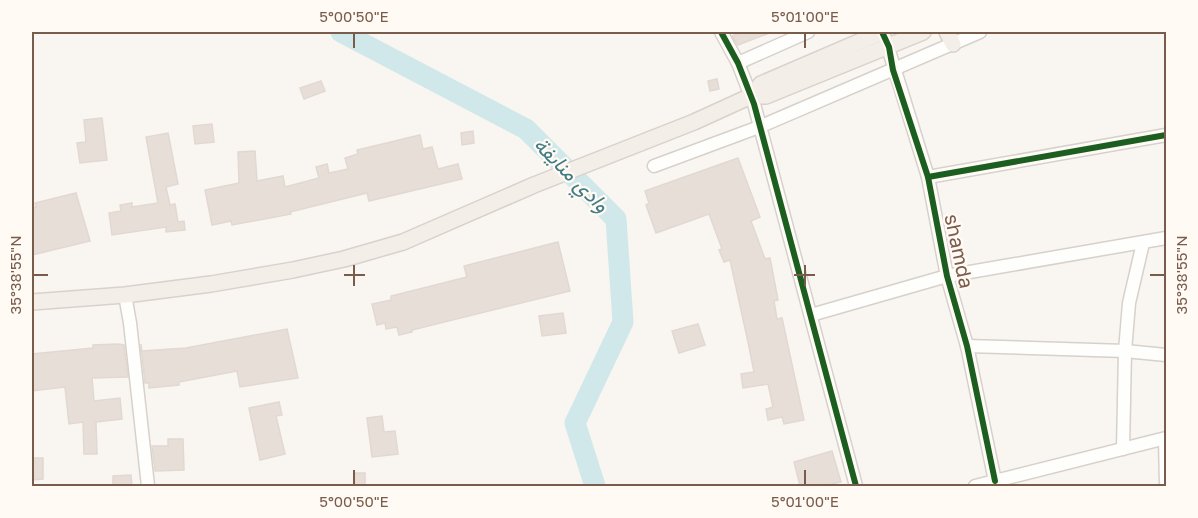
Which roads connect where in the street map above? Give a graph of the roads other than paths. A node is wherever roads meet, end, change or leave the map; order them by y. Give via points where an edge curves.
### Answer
1 (721, 32) edge
2 (808, 32) edge
3 (882, 32) edge
4 (923, 32) edge
5 (980, 32) edge
6 (950, 38) edge
7 (889, 47) junction
8 (738, 63) junction
9 (893, 70) junction
10 (751, 96) junction
11 (759, 127) junction
12 (1167, 135) edge
13 (654, 166) dead end
14 (928, 177) junction
15 (1167, 238) edge
16 (1143, 243) junction
17 (947, 276) junction
18 (125, 294) junction
19 (32, 302) edge
20 (811, 315) junction
21 (967, 346) junction
22 (1125, 351) junction
23 (1167, 355) edge
24 (1166, 438) edge
25 (1123, 449) junction
26 (995, 481) junction
27 (148, 486) edge
28 (856, 486) edge
29 (975, 486) edge
30 (1166, 486) edge

1 - 8 street
2 - 8 street
3 - 7 street, shamda
3 - 10 main road via 761,84
4 - 7 main road
5 - 6 street
6 - 9 street
7 - 9 street, shamda
7 - 10 main road via 766,96
8 - 10 street
9 - 11 street
9 - 14 street, shamda
10 - 11 street
10 - 18 main road via 403,242 344,259 250,278
11 - 13 street
11 - 20 street
12 - 14 street
14 - 17 street, shamda
15 - 16 street
16 - 17 street
16 - 22 street via 1129,303
17 - 20 street
17 - 21 street, shamda
18 - 19 main road
18 - 27 street
20 - 28 street
21 - 22 street
21 - 26 street, shamda
22 - 23 street
22 - 25 street
24 - 25 street
24 - 30 street
25 - 26 street
26 - 29 street

